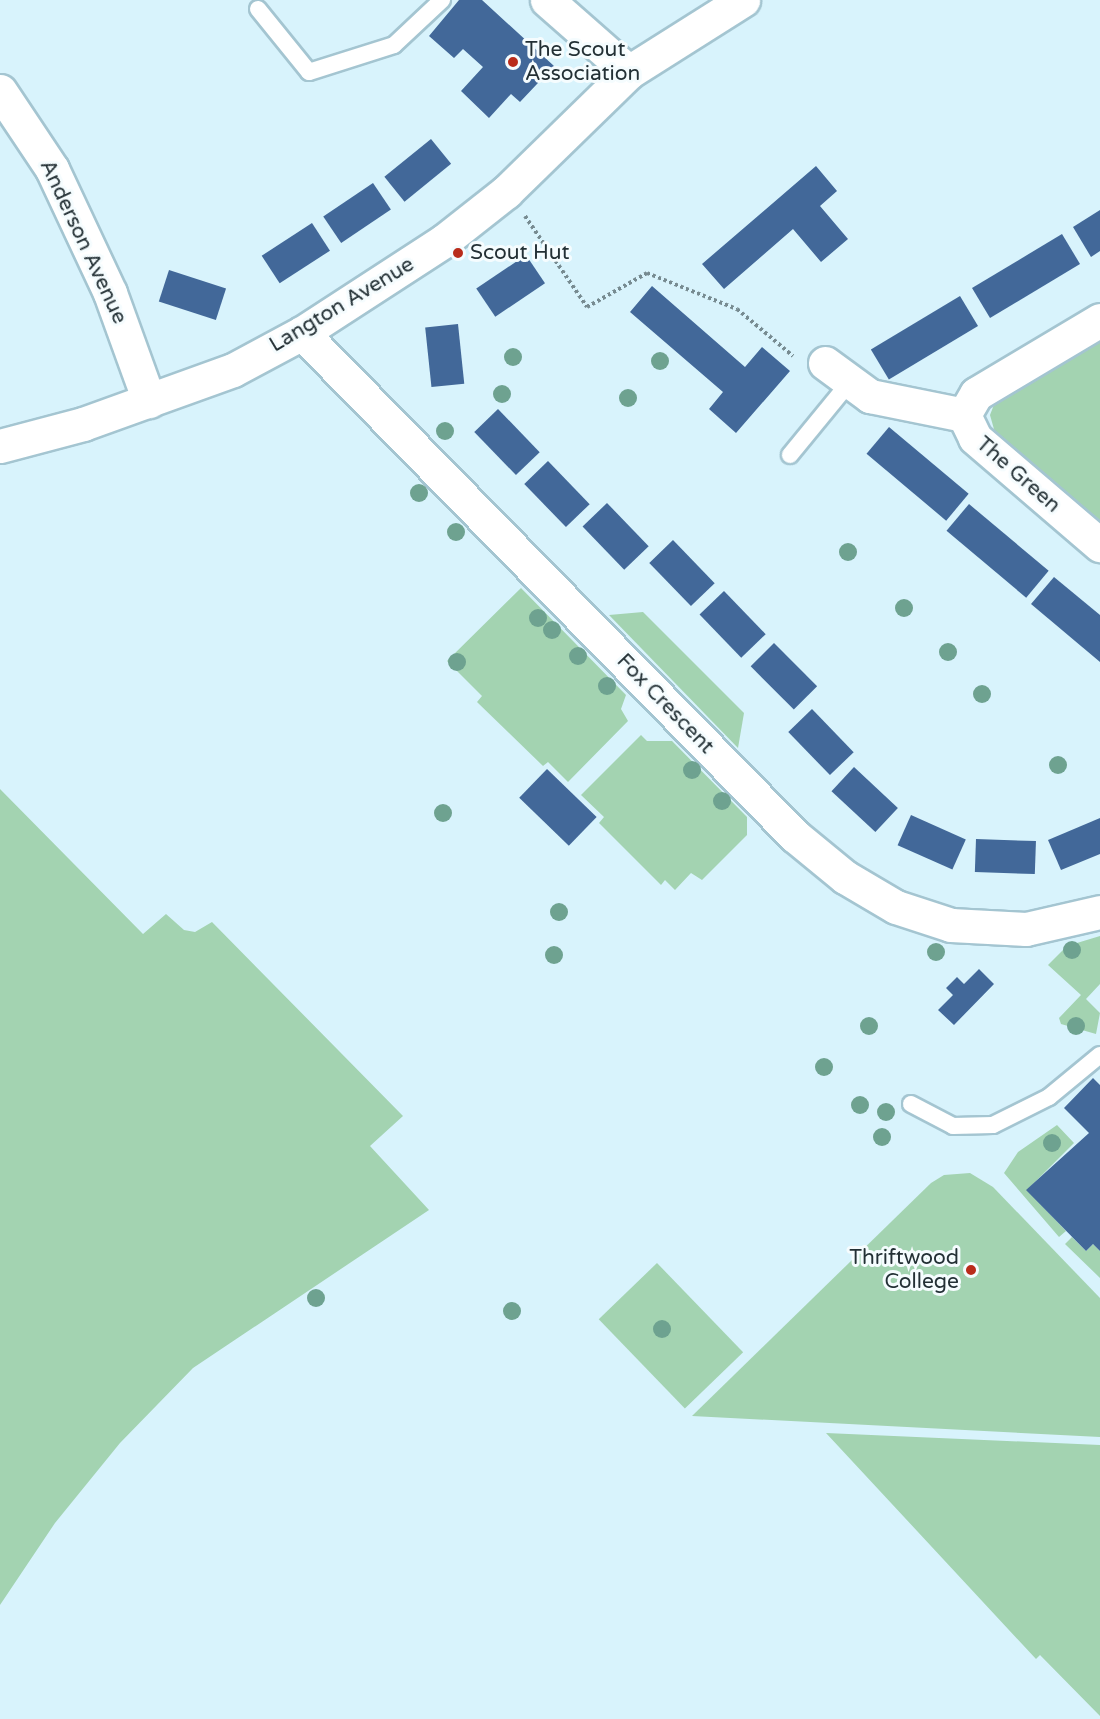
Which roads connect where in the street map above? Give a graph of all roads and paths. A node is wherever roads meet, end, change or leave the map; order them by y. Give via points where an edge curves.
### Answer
1 (442, 0) edge
2 (547, 0) edge
3 (743, 0) edge
4 (258, 9) dead end
5 (629, 72) junction
6 (0, 91) edge
7 (506, 192) junction
8 (1100, 320) edge
9 (302, 333) junction
10 (837, 373) junction
11 (149, 401) junction
12 (964, 415) junction
13 (0, 446) edge
14 (790, 455) dead end
15 (1100, 545) edge
16 (1100, 912) edge
17 (1100, 1055) edge
18 (911, 1104) dead end

1 - 4 lane via 394,45 309,72
2 - 5 street
3 - 5 street, Langton Avenue
5 - 7 street, Langton Avenue
6 - 11 street, Anderson Avenue via 52,169 110,293
7 - 9 street, Langton Avenue via 445,240
7 - 10 path via 587,307 647,273 737,309 795,357
8 - 12 street, The Green via 976,394
9 - 11 street, Langton Avenue via 233,370
9 - 16 street, Fox Crescent via 795,836 845,877 896,908 951,925 1026,929
10 - 12 street via 894,404
10 - 14 lane
11 - 13 street, Langton Avenue
12 - 15 street, The Green via 975,438
17 - 18 lane via 1049,1098 993,1125 953,1126

